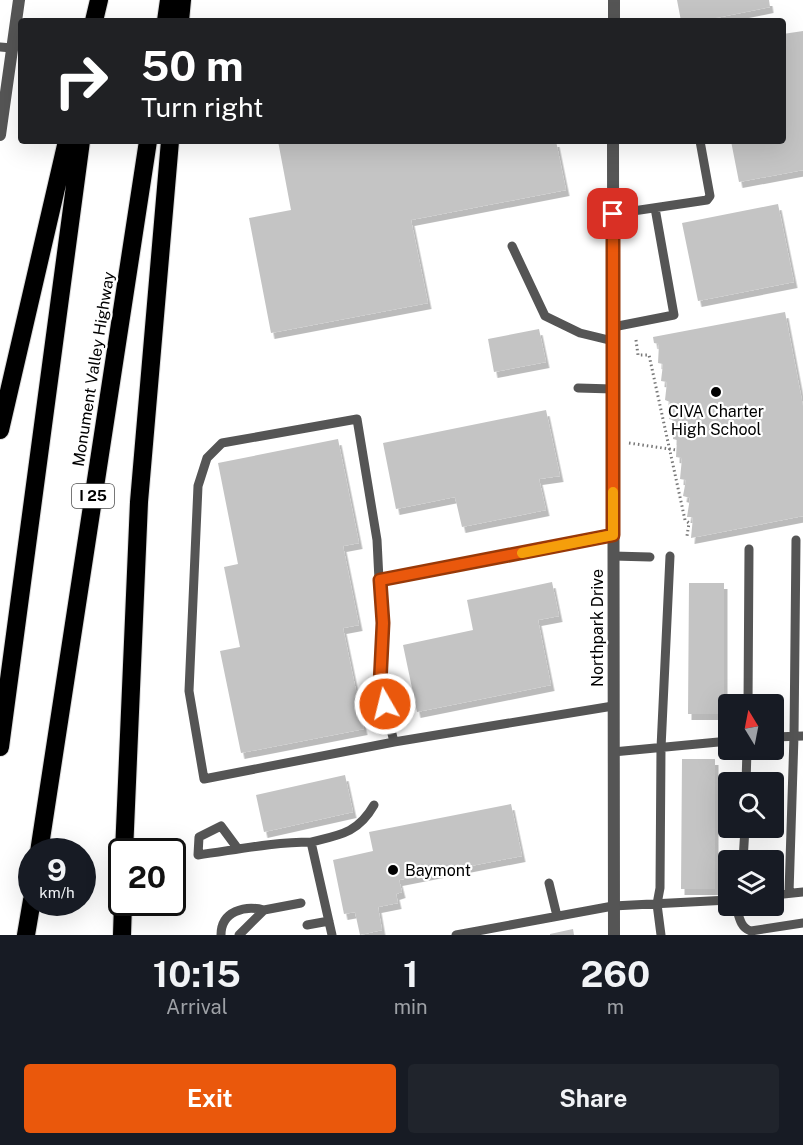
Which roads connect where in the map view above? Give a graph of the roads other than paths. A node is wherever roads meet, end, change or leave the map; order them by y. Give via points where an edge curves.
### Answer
1 (19, 0) edge
2 (100, 0) edge
3 (169, 0) edge
4 (182, 0) edge
5 (614, 0) edge
6 (97, 18) edge
7 (166, 18) edge
8 (180, 18) edge
9 (614, 18) edge
10 (6, 47) edge
11 (0, 135) edge
12 (66, 144) edge
13 (81, 144) edge
14 (148, 144) edge
15 (170, 144) edge
16 (613, 144) edge
17 (701, 144) edge
18 (655, 208) junction
19 (613, 214) junction
20 (512, 246) dead end
21 (613, 327) junction
22 (613, 341) junction
23 (578, 388) dead end
24 (613, 390) junction
25 (0, 430) edge
26 (613, 535) junction
27 (796, 540) dead end
28 (749, 549) dead end
29 (613, 556) junction
30 (650, 556) dead end
31 (670, 556) dead end
32 (380, 580) junction
33 (748, 694) edge
34 (613, 706) junction
35 (798, 736) edge
36 (394, 742) junction
37 (718, 742) edge
38 (0, 747) edge
39 (662, 748) junction
40 (613, 752) junction
41 (374, 805) dead end
42 (41, 838) edge
43 (125, 838) edge
44 (311, 842) junction
45 (238, 849) dead end
46 (549, 883) dead end
47 (803, 892) edge
48 (789, 893) junction
49 (784, 894) edge
50 (718, 901) edge
51 (301, 903) dead end
52 (657, 904) junction
53 (614, 906) junction
54 (264, 910) junction
55 (29, 916) edge
56 (123, 916) edge
57 (557, 916) junction
58 (739, 916) edge
59 (329, 921) junction
60 (803, 923) edge
61 (307, 925) dead end
62 (496, 931) edge
63 (26, 935) edge
64 (122, 935) edge
65 (221, 935) edge
66 (239, 935) edge
67 (332, 935) edge
68 (456, 935) edge
69 (614, 935) edge
70 (661, 935) edge

1 - 10 street
2 - 6 highway
3 - 7 highway
4 - 8 highway
5 - 9 street
10 - 11 street
12 - 25 highway
13 - 38 highway
14 - 42 highway, Monument Valley Highway / I 25
15 - 43 highway via 139,502
16 - 19 street, Northpark Drive
17 - 18 lane via 710,196 707,200
18 - 19 lane
18 - 21 lane via 674,315
19 - 21 street, Northpark Drive
20 - 22 lane via 545,316 580,333
21 - 22 street, Northpark Drive
22 - 24 street, Northpark Drive
23 - 24 lane
24 - 26 street, Northpark Drive
26 - 29 street, Northpark Drive
26 - 32 lane
27 - 35 lane
28 - 33 lane
29 - 30 lane
29 - 34 street, Northpark Drive
31 - 39 lane
32 - 36 lane via 380,684
32 - 36 lane via 357,419 222,443 207,458 198,486 189,691 204,779
34 - 36 lane
34 - 40 street, Northpark Drive
35 - 48 lane
37 - 39 lane
39 - 40 lane
39 - 52 lane
40 - 53 street, Northpark Drive
41 - 44 lane via 366,818 347,833
44 - 45 lane
44 - 59 lane
46 - 57 lane
47 - 48 lane
48 - 49 lane
50 - 52 lane
51 - 54 lane
52 - 53 lane
52 - 70 lane
53 - 57 lane
53 - 69 street, Northpark Drive
54 - 65 lane via 255,908 231,914
54 - 66 lane
55 - 63 highway
56 - 64 highway
57 - 62 lane
58 - 60 lane via 751,932
59 - 61 lane
59 - 67 lane
62 - 68 lane

